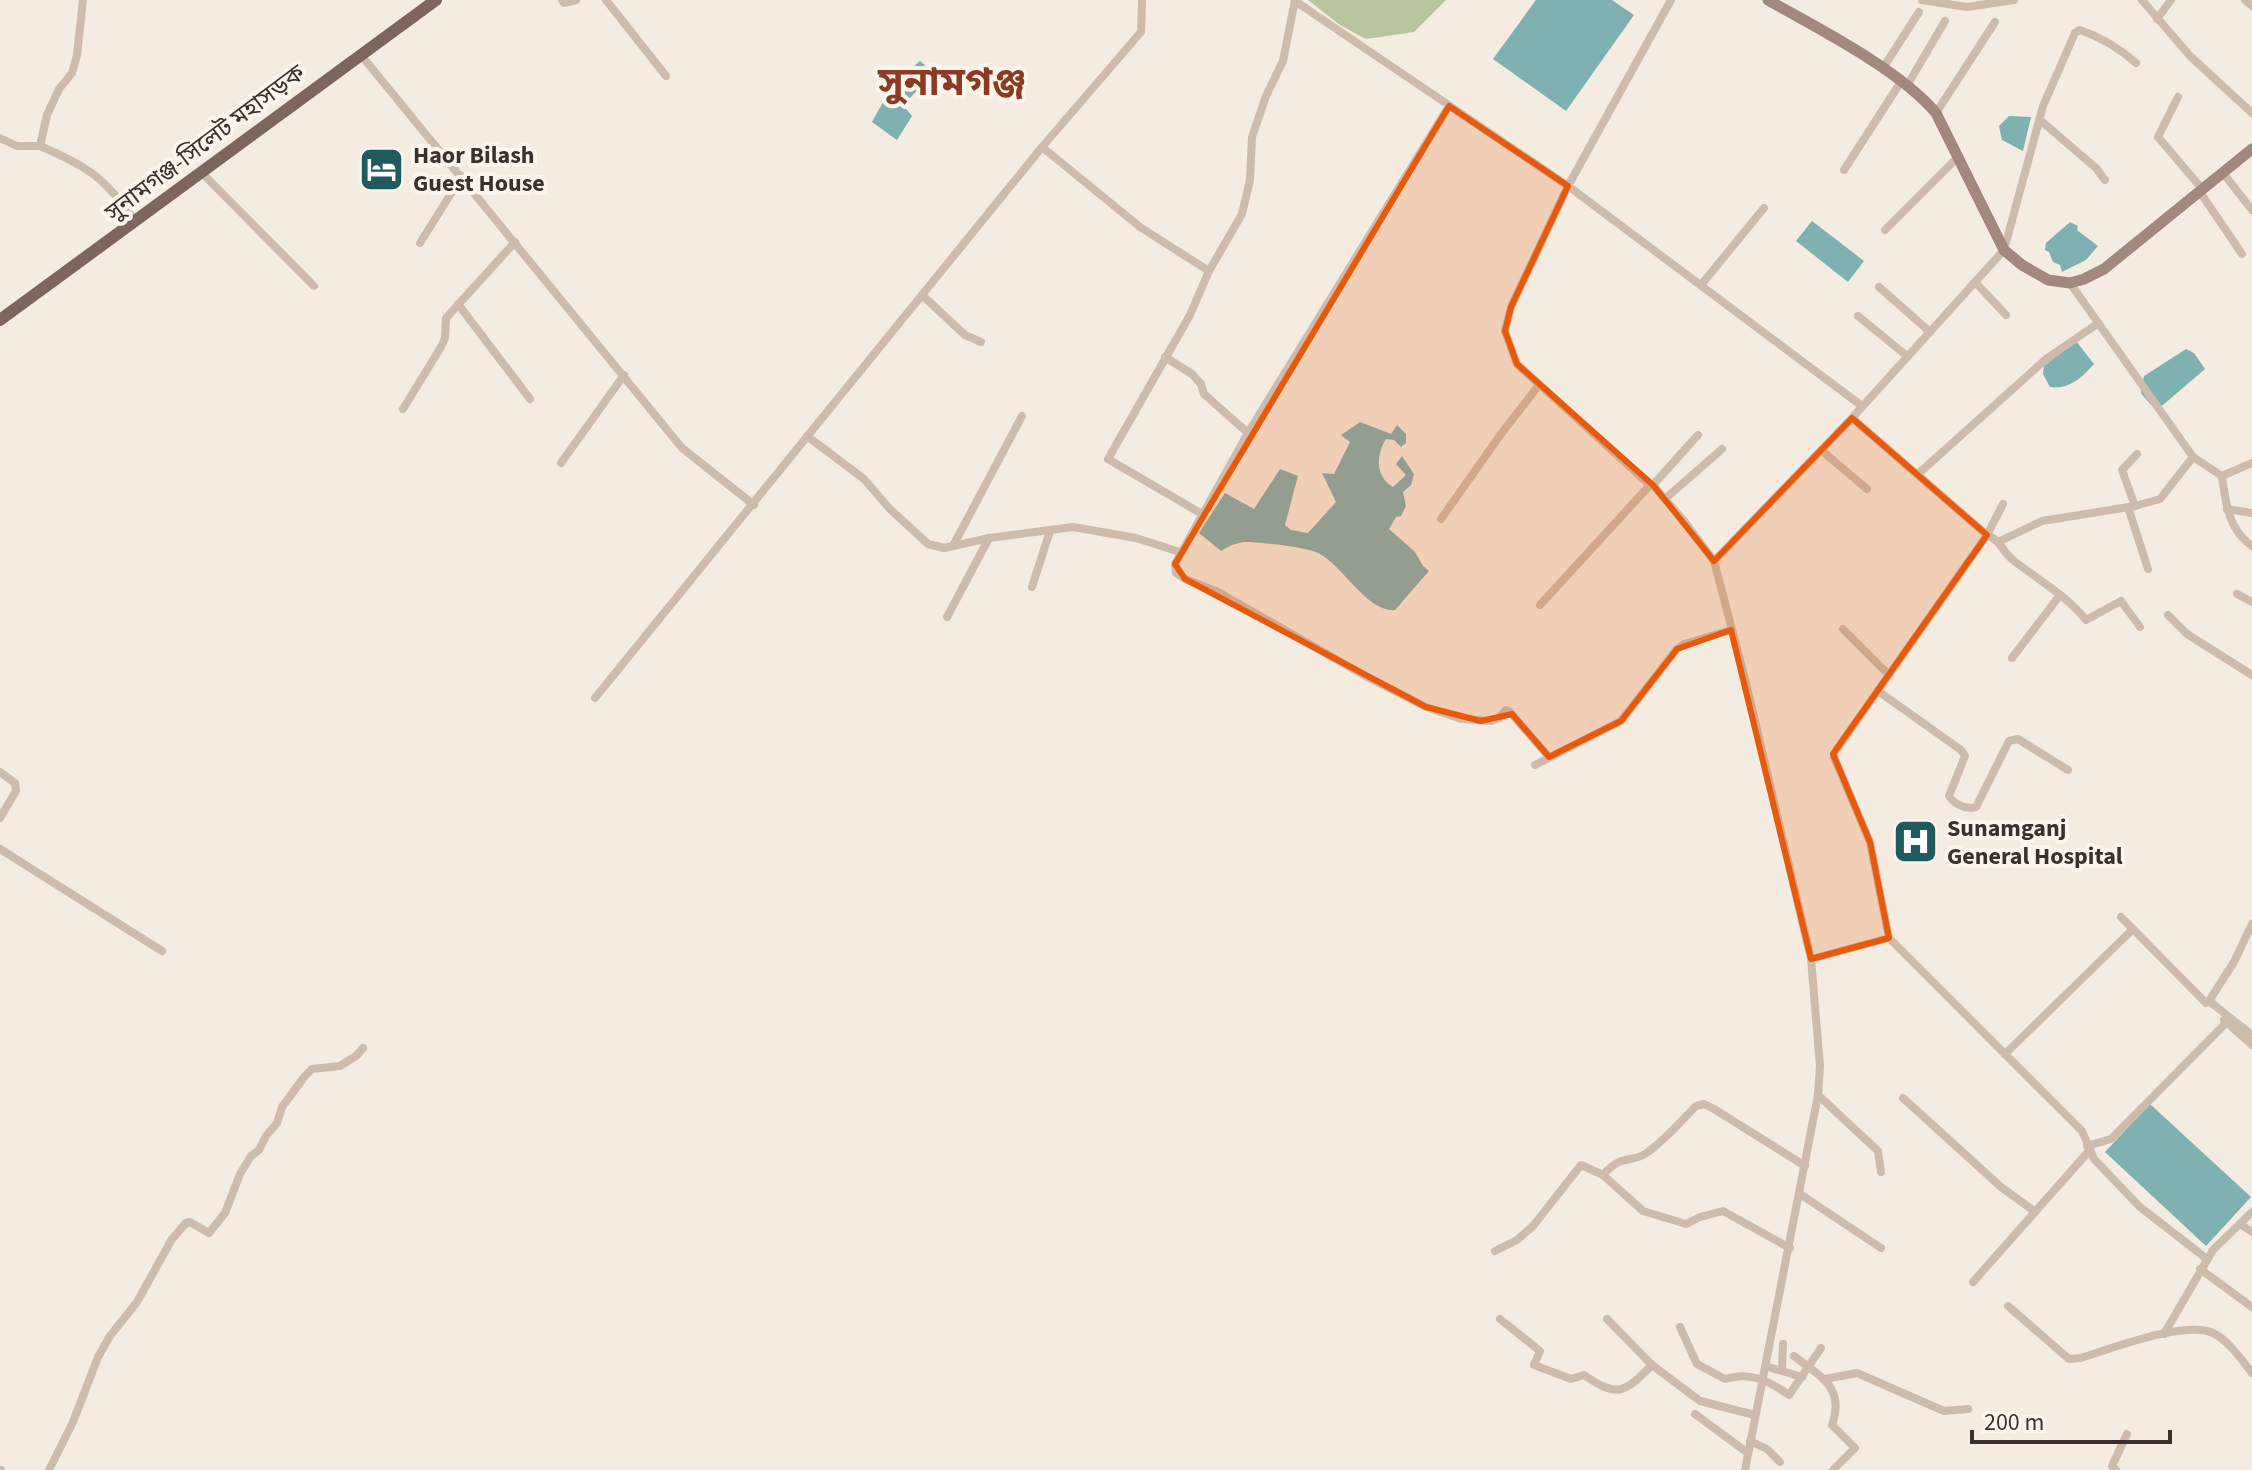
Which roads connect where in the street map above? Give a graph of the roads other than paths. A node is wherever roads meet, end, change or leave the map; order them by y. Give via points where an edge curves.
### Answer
1 (83, 0) edge
2 (436, 0) edge
3 (562, 0) edge
4 (576, 0) edge
5 (606, 0) edge
6 (1142, 0) edge
7 (1295, 0) edge
8 (1671, 0) edge
9 (1922, 0) edge
10 (2014, 0) edge
11 (2142, 0) edge
12 (2171, 0) edge
13 (2245, 0) edge
14 (1772, 1) edge
15 (2252, 6) edge
16 (1919, 12) dead end
17 (2157, 19) junction
18 (1945, 21) dead end
19 (1995, 22) dead end
20 (361, 55) junction
21 (2136, 63) dead end
22 (1883, 68) junction
23 (666, 76) dead end
24 (1905, 82) junction
25 (2178, 97) dead end
26 (1449, 106) junction
27 (1936, 113) junction
28 (2252, 113) edge
29 (2040, 120) junction
30 (0, 138) edge
31 (40, 146) junction
32 (1042, 147) junction
33 (2252, 149) edge
34 (1958, 157) junction
35 (1844, 170) dead end
36 (201, 172) junction
37 (2223, 173) junction
38 (462, 176) junction
39 (2105, 180) dead end
40 (1568, 186) junction
41 (2201, 191) junction
42 (1764, 208) dead end
43 (2252, 210) edge
44 (136, 222) junction
45 (1885, 230) dead end
46 (515, 242) junction
47 (420, 243) dead end
48 (2004, 250) junction
49 (2242, 254) dead end
50 (1209, 271) junction
51 (1975, 282) junction
52 (2070, 283) junction
53 (1701, 285) junction
54 (314, 286) dead end
55 (1879, 287) dead end
56 (922, 295) junction
57 (458, 304) junction
58 (2006, 315) dead end
59 (1858, 316) dead end
60 (0, 320) edge
61 (2097, 324) junction
62 (1930, 332) junction
63 (981, 342) dead end
64 (1907, 356) junction
65 (1165, 357) junction
66 (624, 375) junction
67 (1539, 385) junction
68 (530, 399) dead end
69 (1862, 406) junction
70 (403, 409) dead end
71 (1022, 416) dead end
72 (1852, 418) junction
73 (1248, 433) junction
74 (1698, 435) dead end
75 (807, 436) junction
76 (1722, 449) dead end
77 (1821, 450) junction
78 (2137, 454) dead end
79 (2193, 457) junction
80 (561, 463) dead end
81 (2252, 463) edge
82 (1918, 474) junction
83 (2222, 476) junction
84 (1652, 485) junction
85 (1867, 489) dead end
86 (1666, 498) junction
87 (2003, 504) dead end
88 (754, 505) junction
89 (2132, 507) junction
90 (2227, 509) junction
91 (2252, 513) edge
92 (1202, 514) junction
93 (1441, 519) dead end
94 (1050, 531) junction
95 (1987, 535) junction
96 (989, 538) junction
97 (2000, 541) junction
98 (953, 546) junction
99 (2252, 546) edge
100 (1180, 552) junction
101 (1714, 561) junction
102 (2148, 569) dead end
103 (1032, 587) dead end
104 (2237, 594) dead end
105 (2060, 595) junction
106 (2252, 602) edge
107 (1540, 605) dead end
108 (2168, 615) dead end
109 (947, 617) dead end
110 (2140, 627) dead end
111 (1843, 629) dead end
112 (1731, 630) junction
113 (2012, 658) dead end
114 (1889, 675) junction
115 (2252, 675) edge
116 (1878, 691) junction
117 (595, 698) dead end
118 (1549, 757) junction
119 (1535, 765) dead end
120 (2068, 770) dead end
121 (0, 772) edge
122 (0, 818) edge
123 (0, 849) edge
124 (2121, 917) dead end
125 (2252, 925) edge
126 (2132, 930) junction
127 (1889, 938) junction
128 (162, 951) dead end
129 (1811, 959) junction
130 (2207, 1002) junction
131 (2227, 1022) junction
132 (2252, 1035) edge
133 (2252, 1045) edge
134 (363, 1048) dead end
135 (2005, 1054) junction
136 (1818, 1095) junction
137 (1903, 1098) dead end
138 (2088, 1149) junction
139 (1805, 1166) junction
140 (1881, 1172) dead end
141 (1603, 1175) junction
142 (1800, 1194) junction
143 (2034, 1211) junction
144 (2252, 1212) edge
145 (2240, 1224) junction
146 (2252, 1232) edge
147 (1790, 1248) junction
148 (1881, 1248) dead end
149 (1495, 1251) dead end
150 (2207, 1259) junction
151 (2200, 1269) junction
152 (1973, 1282) dead end
153 (2008, 1306) dead end
154 (2252, 1307) edge
155 (1500, 1319) dead end
156 (1607, 1319) dead end
157 (1680, 1327) dead end
158 (2164, 1334) junction
159 (1783, 1344) dead end
160 (1821, 1348) dead end
161 (1794, 1356) dead end
162 (1765, 1363) junction
163 (1652, 1365) junction
164 (1808, 1367) junction
165 (1782, 1369) junction
166 (2252, 1373) edge
167 (1802, 1377) junction
168 (1763, 1378) junction
169 (1825, 1379) junction
170 (1968, 1409) dead end
171 (1695, 1414) dead end
172 (1755, 1415) junction
173 (2127, 1434) dead end
174 (1750, 1441) junction
175 (1748, 1453) junction
176 (1780, 1462) dead end
177 (49, 1470) edge
178 (1745, 1470) edge
179 (1833, 1470) edge
180 (2116, 1470) edge

1 - 31 street via 72,73 47,115
2 - 20 main road, সুনামগঞ্জ-সিলেট মহাসড়ক
3 - 4 street
5 - 23 street
6 - 32 street via 1141,32
7 - 26 street
7 - 50 street via 1283,61 1252,137 1242,214
8 - 40 street
9 - 10 street via 1967,7
11 - 17 street
12 - 17 street
13 - 15 street
14 - 22 main road
16 - 22 street
17 - 28 street
18 - 24 street
19 - 27 street
20 - 36 main road, সুনামগঞ্জ-সিলেট মহাসড়ক
20 - 38 street
21 - 29 street via 2080,30 2061,61
22 - 24 main road
24 - 27 main road
24 - 35 street
25 - 41 street via 2158,137
26 - 40 street
26 - 73 street
27 - 34 main road
29 - 39 street
29 - 48 street
30 - 31 street via 17,146
31 - 44 street via 100,177
32 - 50 street via 1140,227
32 - 56 street
33 - 37 main road
34 - 45 street
34 - 48 main road
36 - 44 main road, সুনামগঞ্জ-সিলেট মহাসড়ক
36 - 54 street
37 - 41 main road
37 - 43 street
38 - 46 street
38 - 47 street
40 - 53 street
40 - 67 street via 1511,307 1505,331 1517,364
41 - 49 street
41 - 52 main road via 2104,269
42 - 53 street
44 - 60 main road, সুনামগঞ্জ-সিলেট মহাসড়ক
46 - 57 street
46 - 66 street
48 - 51 street
48 - 52 main road via 2048,280
50 - 65 street
51 - 58 street
51 - 62 street
52 - 61 street
53 - 69 street
55 - 62 street
56 - 63 street via 965,335
56 - 75 street
57 - 68 street
57 - 70 street via 446,318 441,347
59 - 64 street
61 - 79 street
61 - 82 street via 2046,359
62 - 64 street
64 - 69 street
65 - 73 street via 1192,374 1204,394
65 - 92 street via 1108,459
66 - 80 street
66 - 88 street via 682,448
67 - 84 street
67 - 93 street
69 - 72 street
71 - 98 street
72 - 77 street
72 - 82 street
73 - 92 street
74 - 84 street
75 - 88 street
75 - 98 street via 864,479 928,544
76 - 86 street
77 - 85 street
77 - 101 street
78 - 89 street via 2122,470
79 - 83 street
79 - 89 street via 2160,499
81 - 83 street
82 - 95 street
83 - 90 street
84 - 86 street
84 - 107 street
86 - 101 street
87 - 95 street
88 - 117 street
89 - 97 street via 2042,521
89 - 102 street
90 - 91 street
90 - 99 street via 2241,538
92 - 100 street
94 - 96 street
94 - 100 street via 1073,527
94 - 103 street
95 - 97 street
95 - 114 street
96 - 98 street
96 - 109 street
97 - 105 street via 2009,557
100 - 118 street via 1176,573 1185,579 1443,714 1491,721 1509,711
101 - 112 street
104 - 106 street
105 - 110 street via 2086,620 2121,601
105 - 113 street
108 - 115 street via 2187,634
111 - 114 street
112 - 118 street via 1684,644 1621,721
112 - 129 street
114 - 116 street
116 - 120 street via 1961,750 1965,756 1949,796 1969,809 1983,796 2009,741 2018,739
116 - 127 street via 1834,757 1870,842
118 - 119 street
121 - 122 street via 15,783 16,791
123 - 128 street
124 - 126 street
125 - 130 street
126 - 130 street
126 - 135 street
127 - 129 street
127 - 135 street
129 - 136 street
130 - 131 street
130 - 132 street
131 - 133 street
131 - 138 street via 2111,1139
134 - 177 street via 340,1066 312,1069 305,1076 251,1156 225,1213 209,1233 190,1222 172,1239 98,1357
135 - 138 street via 2082,1131
136 - 139 street
136 - 140 street via 1878,1151
137 - 143 street
138 - 143 street
138 - 150 street via 2140,1207
139 - 141 street via 1704,1104 1645,1155 1623,1159
139 - 142 street
141 - 147 street via 1643,1211 1686,1224 1723,1211
141 - 149 street via 1581,1165 1533,1226
142 - 147 street
142 - 148 street
143 - 152 street
144 - 145 street
145 - 146 street
145 - 150 street
147 - 162 street
150 - 151 street
151 - 154 street
151 - 158 street
153 - 158 street via 2069,1359
155 - 163 street via 1540,1351 1534,1365 1571,1379 1584,1375 1606,1390 1628,1388
156 - 163 street
157 - 168 street via 1697,1364 1725,1379
158 - 166 street via 2203,1329 2217,1334
159 - 165 street
160 - 164 street
161 - 164 street
162 - 165 street
162 - 168 street
163 - 172 street via 1700,1401
164 - 167 street
164 - 169 street
165 - 167 street
167 - 168 street via 1789,1395
168 - 172 street
169 - 170 street via 1857,1373 1944,1411
169 - 179 street via 1838,1408 1832,1425 1855,1448
171 - 175 street
172 - 174 street
173 - 180 street via 2115,1456
174 - 175 street
174 - 176 street
175 - 178 street

